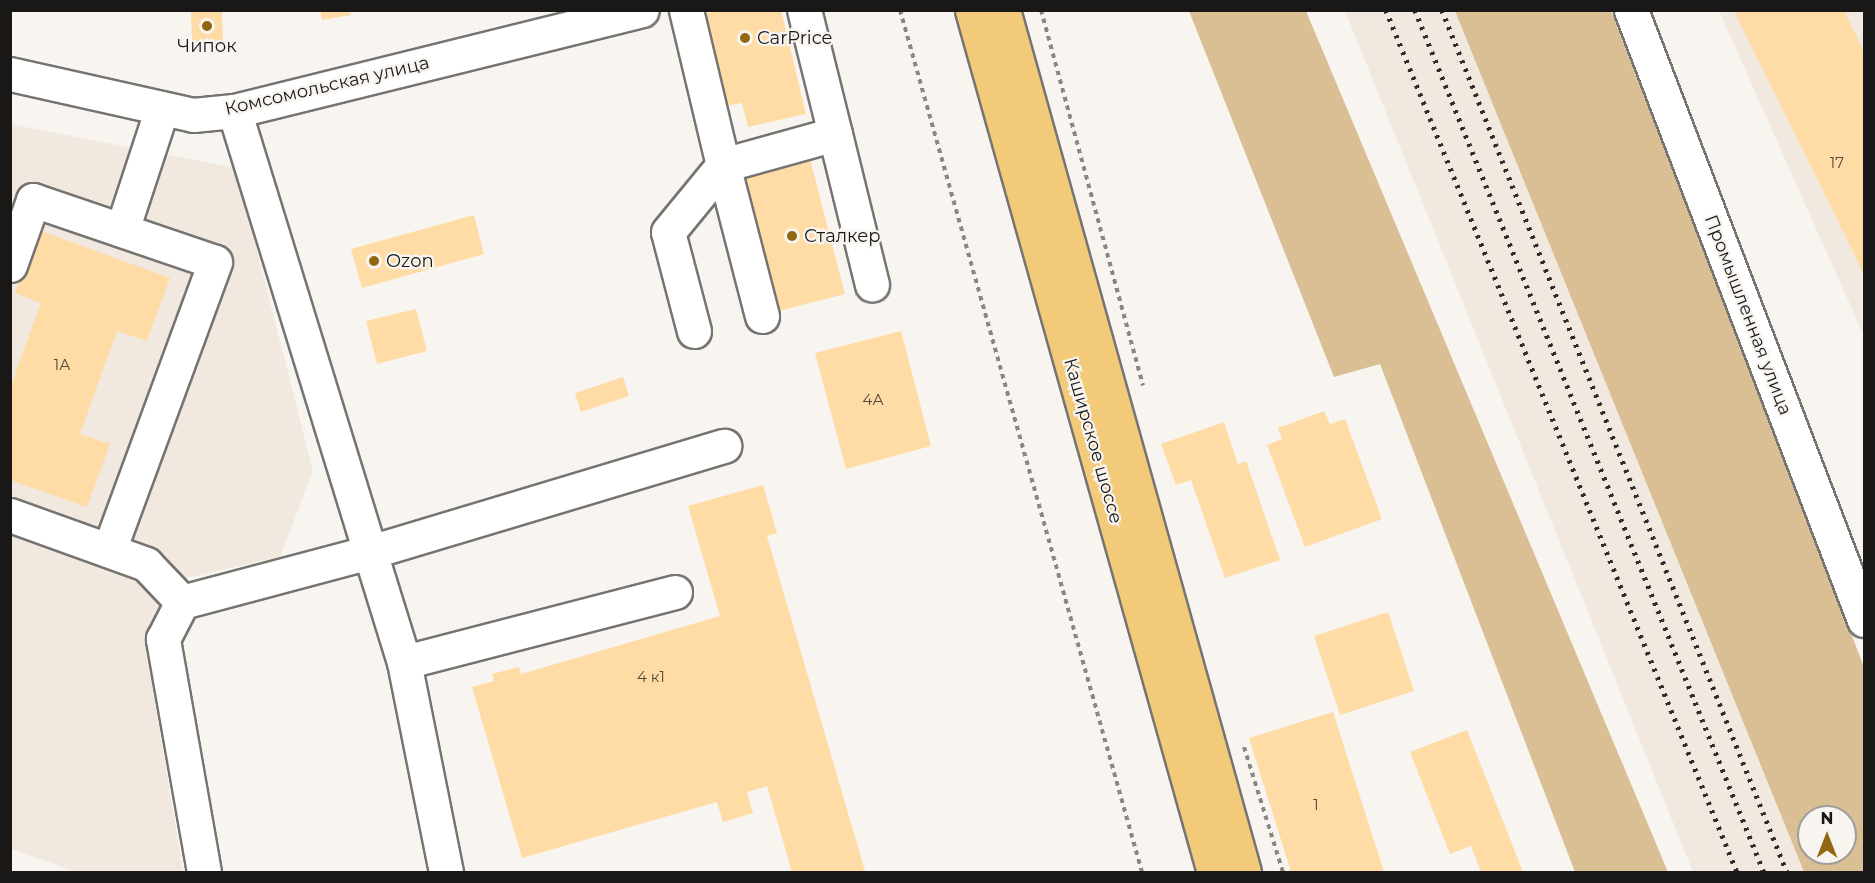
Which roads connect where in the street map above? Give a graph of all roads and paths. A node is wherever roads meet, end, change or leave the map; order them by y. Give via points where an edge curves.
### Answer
1 (686, 10) edge
2 (804, 10) edge
3 (900, 10) edge
4 (972, 10) edge
5 (1004, 10) edge
6 (1041, 10) edge
7 (1631, 10) edge
8 (636, 11) edge
9 (10, 74) edge
10 (162, 108) junction
11 (234, 111) junction
12 (835, 134) junction
13 (723, 165) junction
14 (122, 230) junction
15 (10, 265) edge
16 (872, 285) dead end
17 (762, 316) dead end
18 (694, 331) dead end
19 (1146, 395) dead end
20 (724, 446) dead end
21 (10, 515) edge
22 (110, 548) junction
23 (370, 552) junction
24 (675, 592) dead end
25 (182, 602) junction
26 (1864, 620) edge
27 (404, 662) junction
28 (1242, 742) dead end
29 (204, 873) edge
30 (446, 873) edge
31 (1142, 873) edge
32 (1214, 873) edge
33 (1244, 873) edge
34 (1283, 873) edge

1 - 13 street
2 - 12 street
3 - 31 path
4 - 32 main road, Каширское шоссе
5 - 33 main road, Каширское шоссе
6 - 19 path
7 - 26 street, Промышленная улица
8 - 11 street, Комсомольская улица
9 - 10 street, Комсомольская улица
10 - 11 street, Комсомольская улица via 193,115
10 - 14 street
11 - 23 street
12 - 13 street
12 - 16 street
13 - 17 street
13 - 18 street via 668,232
14 - 15 street via 33,200
14 - 22 street via 215,262
20 - 23 street
21 - 22 street
22 - 25 street via 146,564
23 - 25 street
23 - 27 street
24 - 27 street
25 - 29 street via 163,639
27 - 30 street
28 - 34 path

